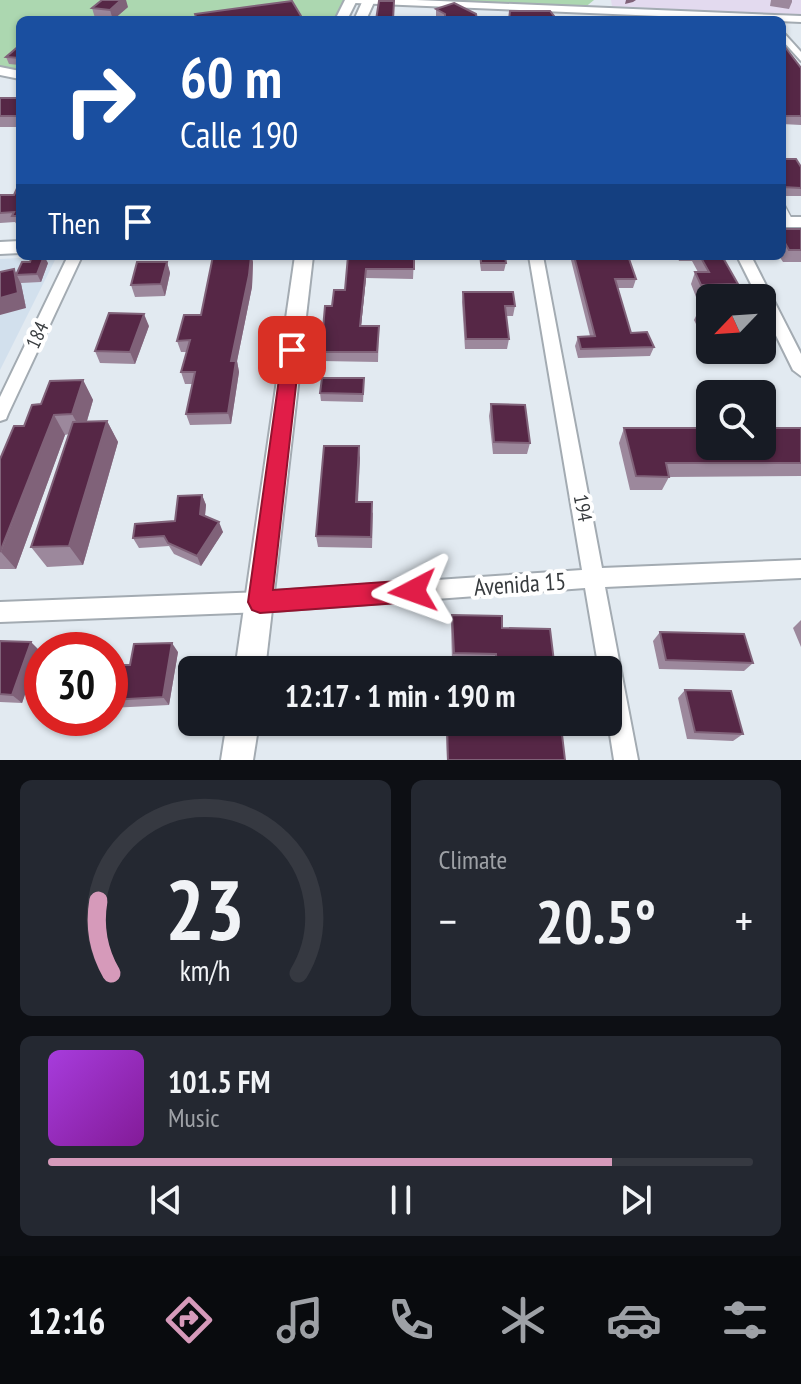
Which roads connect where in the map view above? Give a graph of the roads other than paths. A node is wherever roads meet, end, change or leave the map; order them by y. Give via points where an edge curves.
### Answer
1 (360, 0) edge
2 (594, 0) edge
3 (488, 6) junction
4 (583, 9) junction
5 (345, 16) edge
6 (490, 16) edge
7 (633, 16) edge
8 (786, 39) edge
9 (801, 58) edge
10 (73, 260) edge
11 (303, 260) edge
12 (537, 260) edge
13 (746, 260) edge
14 (801, 370) edge
15 (0, 414) edge
16 (801, 569) edge
17 (596, 578) junction
18 (260, 602) junction
19 (0, 612) edge
20 (252, 656) edge
21 (241, 736) edge
22 (237, 760) edge
23 (626, 760) edge

1 - 3 street
1 - 5 main road
2 - 4 street
3 - 4 street
3 - 6 street
4 - 7 street
8 - 9 street
10 - 15 street, 184
11 - 18 main road
12 - 17 street, 194
13 - 14 street
16 - 17 street, Avenida 15
17 - 18 street, Avenida 15
17 - 23 street, 194
18 - 19 street, Avenida 15
18 - 20 main road
21 - 22 main road

